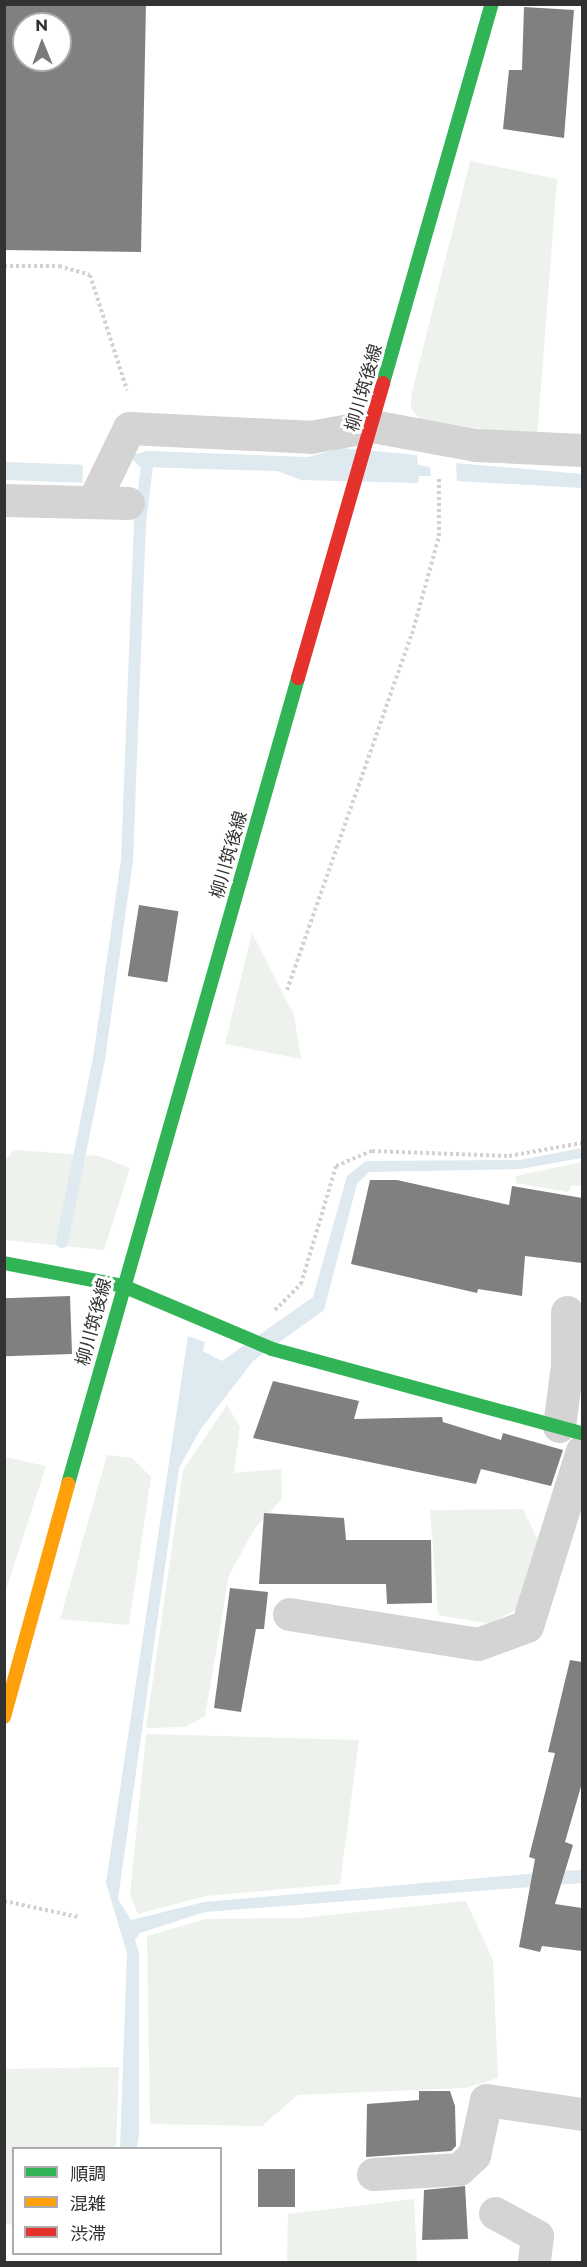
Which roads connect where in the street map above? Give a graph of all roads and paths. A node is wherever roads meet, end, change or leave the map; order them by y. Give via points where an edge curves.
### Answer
1 (492, 4) edge
2 (4, 266) edge
3 (372, 426) junction
4 (145, 429) junction
5 (439, 439) junction
6 (582, 450) edge
7 (4, 500) edge
8 (93, 502) junction
9 (128, 503) dead end
10 (287, 990) dead end
11 (582, 1143) edge
12 (4, 1263) edge
13 (123, 1286) junction
14 (567, 1312) dead end
15 (246, 1338) junction
16 (571, 1429) edge
17 (582, 1451) edge
18 (289, 1614) dead end
19 (4, 1717) edge
20 (4, 1901) edge
21 (78, 1917) dead end
22 (582, 2114) edge
23 (373, 2174) dead end
24 (495, 2213) dead end
25 (534, 2262) edge

1 - 3 main road, 柳川筑後線
2 - 4 path via 59,266 90,275 129,396
3 - 4 street via 310,437
3 - 5 street
3 - 13 main road, 柳川筑後線
4 - 8 street via 129,428
5 - 6 street
5 - 10 path via 439,536 412,634
7 - 8 street
8 - 9 street
11 - 15 path via 510,1156 372,1151 336,1166 301,1284
12 - 13 main road
13 - 15 main road
13 - 19 main road, 柳川筑後線
14 - 16 street
15 - 16 main road via 272,1349
17 - 18 street via 527,1626 478,1644
20 - 21 path
22 - 23 street via 486,2100 474,2155 459,2169
24 - 25 street via 537,2236

